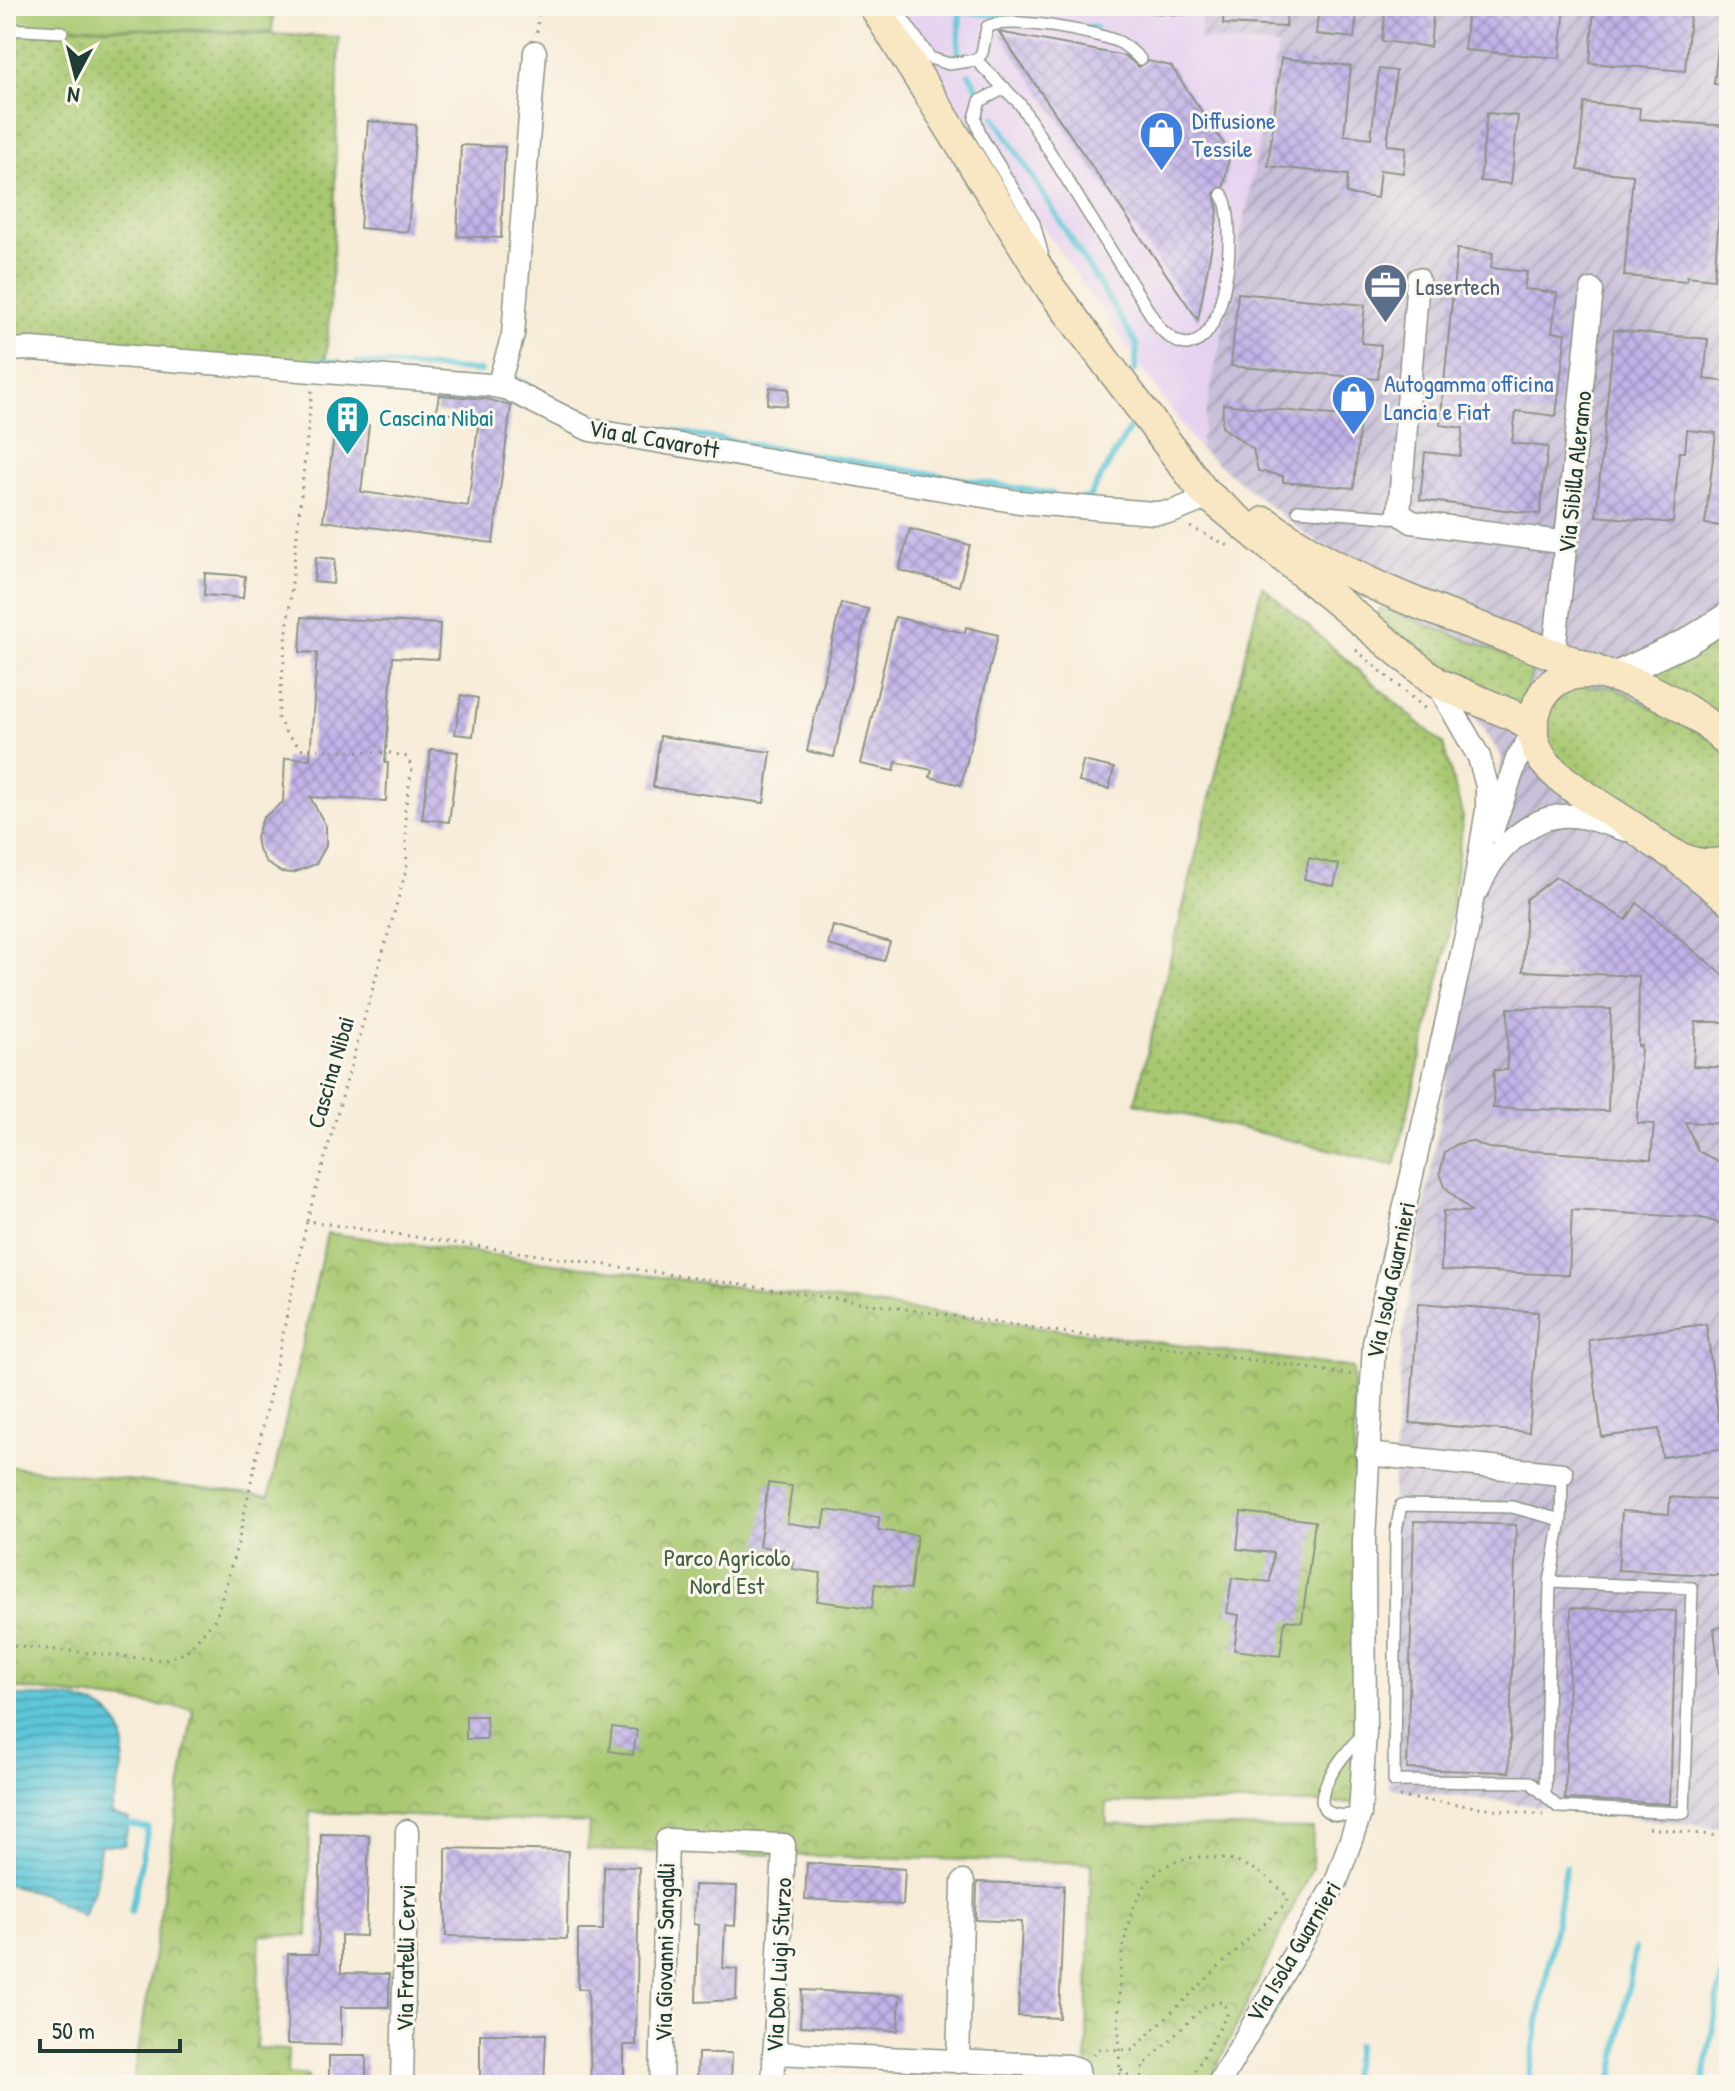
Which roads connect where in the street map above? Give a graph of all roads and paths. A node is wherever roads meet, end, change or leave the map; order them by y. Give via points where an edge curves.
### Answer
1 (539, 6) edge
2 (1143, 6) edge
3 (1182, 6) edge
4 (882, 10) edge
5 (6, 29) edge
6 (62, 32) dead end
7 (535, 52) joint
8 (1140, 59) dead end
9 (976, 60) junction
10 (1005, 88) junction
11 (1222, 194) dead end
12 (1418, 279) dead end
13 (1051, 289) junction
14 (1592, 290) dead end
15 (6, 350) edge
16 (313, 374) junction
17 (498, 386) junction
18 (1153, 429) junction
19 (1209, 497) junction
20 (1298, 510) dead end
21 (1172, 512) junction
22 (1402, 518) junction
23 (1567, 543) junction
24 (1239, 551) dead end
25 (1729, 615) edge
26 (1345, 641) dead end
27 (1554, 654) junction
28 (1610, 677) junction
29 (1437, 683) junction
30 (1439, 721) dead end
31 (1533, 731) junction
32 (1729, 743) edge
33 (1645, 836) junction
34 (1670, 853) junction
35 (1729, 861) edge
36 (1476, 875) junction
37 (1729, 899) edge
38 (1467, 931) junction
39 (307, 1221) junction
40 (1370, 1377) junction
41 (1367, 1454) junction
42 (1562, 1474) joint
43 (1561, 1520) junction
44 (1550, 1582) junction
45 (6, 1645) edge
46 (1365, 1732) junction
47 (1545, 1795) junction
48 (1360, 1814) junction
49 (407, 1831) dead end
50 (784, 1845) joint
51 (963, 1882) dead end
52 (1120, 2051) junction
53 (774, 2053) junction
54 (958, 2062) junction
55 (1120, 2068) junction
56 (1079, 2077) edge
57 (402, 2085) edge
58 (661, 2085) edge
59 (773, 2085) edge
60 (1120, 2085) edge
61 (1140, 2085) edge
62 (1187, 2085) edge
63 (1218, 2085) edge

1 - 7 path
2 - 3 lane
4 - 9 lane via 930,58 949,64
4 - 13 main road
5 - 6 lane
7 - 17 street via 513,335
8 - 9 lane via 1112,40 1000,23 987,27
9 - 10 lane
10 - 11 lane via 1158,326 1178,342 1205,338 1216,319 1231,226
10 - 13 lane via 980,101 977,125 1034,223
12 - 22 street via 1397,507
13 - 18 main road
14 - 23 street, Via Sibilla Aleramo
15 - 16 street, Via al Cavarott
16 - 17 street, Via al Cavarott
16 - 39 path, Cascina Nibai via 278,718 302,749 391,753 407,757 412,768 405,810 407,867
17 - 21 street, Via al Cavarott via 590,430 1019,502
18 - 19 main road
18 - 27 main road via 1222,491 1338,570 1415,605
19 - 21 street, Via al Cavarott
19 - 29 main road
20 - 22 lane
21 - 24 path
22 - 23 street
23 - 27 street, Via Sibilla Aleramo
25 - 28 street via 1687,642
26 - 30 path
27 - 28 main road
28 - 31 main road via 1583,674 1558,682 1539,704
28 - 32 main road via 1681,705
29 - 31 main road via 1517,717
29 - 36 street, Via Isola Guarnieri via 1485,773 1487,810
31 - 33 main road via 1540,755 1551,768
31 - 36 street, Via Isola Guarnieri via 1517,759
33 - 34 main road
33 - 38 street, Via Isola Guarnieri via 1578,816 1542,820 1514,839 1487,871
34 - 35 main road via 1700,865
34 - 37 main road
36 - 38 street, Via Isola Guarnieri
38 - 40 street, Via Isola Guarnieri via 1379,1311
39 - 40 path
39 - 45 path via 238,1543 216,1618 185,1653 162,1660
40 - 41 street, Via Isola Guarnieri
41 - 42 street
41 - 46 street, Via Isola Guarnieri
42 - 43 lane
43 - 44 lane
43 - 47 lane via 1512,1507 1401,1505 1396,1532 1394,1781 1530,1782
44 - 47 lane
44 - 47 lane via 1692,1588 1684,1813 1558,1807
46 - 48 street, Via Isola Guarnieri
46 - 48 lane via 1337,1761 1322,1796 1332,1813
48 - 63 street, Via Isola Guarnieri via 1336,1882
49 - 57 street, Via Fratelli Cervi
50 - 53 street, Via Don Luigi Sturzo
50 - 58 street, Via Giovanni Sangalli via 667,1840
51 - 54 street
52 - 52 path via 1132,2050 1283,1906 1288,1898 1275,1883 1236,1861 1194,1857 1145,1886 1125,1928
52 - 55 path
52 - 56 path via 1099,2049
53 - 54 street
53 - 59 street, Via Don Luigi Sturzo
54 - 56 street
55 - 60 path
55 - 61 path
61 - 62 path via 1143,2066 1205,2006 1223,2003 1227,2015

